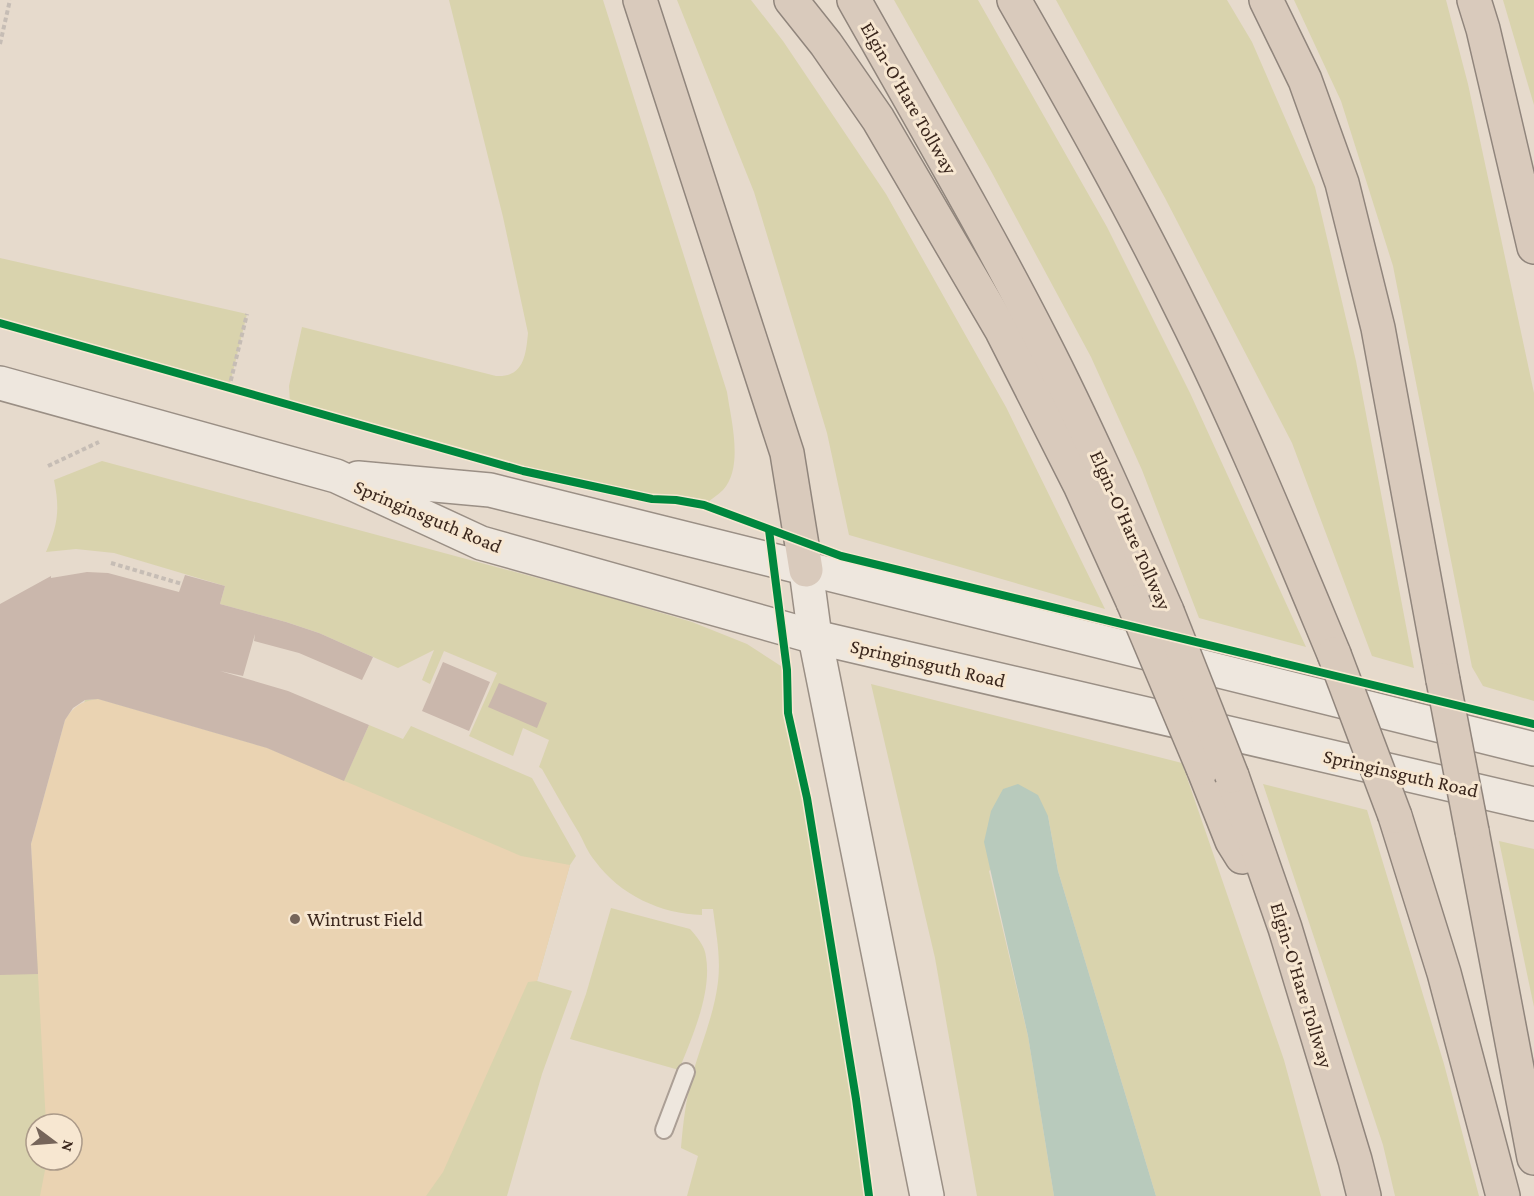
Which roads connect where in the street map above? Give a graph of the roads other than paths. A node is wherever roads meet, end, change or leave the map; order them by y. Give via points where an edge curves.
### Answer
1 (640, 0) edge
2 (791, 0) edge
3 (854, 0) edge
4 (1014, 0) edge
5 (1266, 0) edge
6 (1474, 0) edge
7 (1534, 247) edge
8 (0, 383) edge
9 (336, 476) junction
10 (806, 570) junction
11 (815, 637) junction
12 (1534, 749) edge
13 (1218, 772) junction
14 (1534, 804) edge
15 (686, 1072) dead end
16 (663, 1130) dead end
17 (1534, 1158) edge
18 (927, 1196) edge
19 (1364, 1196) edge
20 (1503, 1196) edge

1 - 10 highway via 787,453
2 - 13 highway, bridge via 878,119 1002,331
3 - 13 highway, Elgin-O'Hare Tollway, bridge via 987,234 1096,450 1167,611
4 - 20 highway, bridge via 1128,204 1184,314 1258,471 1334,654 1395,816 1444,973
5 - 17 highway, bridge via 1305,80 1342,183 1377,328
6 - 7 highway
8 - 9 street, Springinsguth Road
9 - 10 street, Springinsguth Road via 490,490
9 - 11 street, Springinsguth Road via 481,543
10 - 11 street
10 - 12 street, Springinsguth Road
11 - 14 street, Springinsguth Road
11 - 18 street
13 - 19 highway, Elgin-O'Hare Tollway via 1285,928
15 - 16 lane

